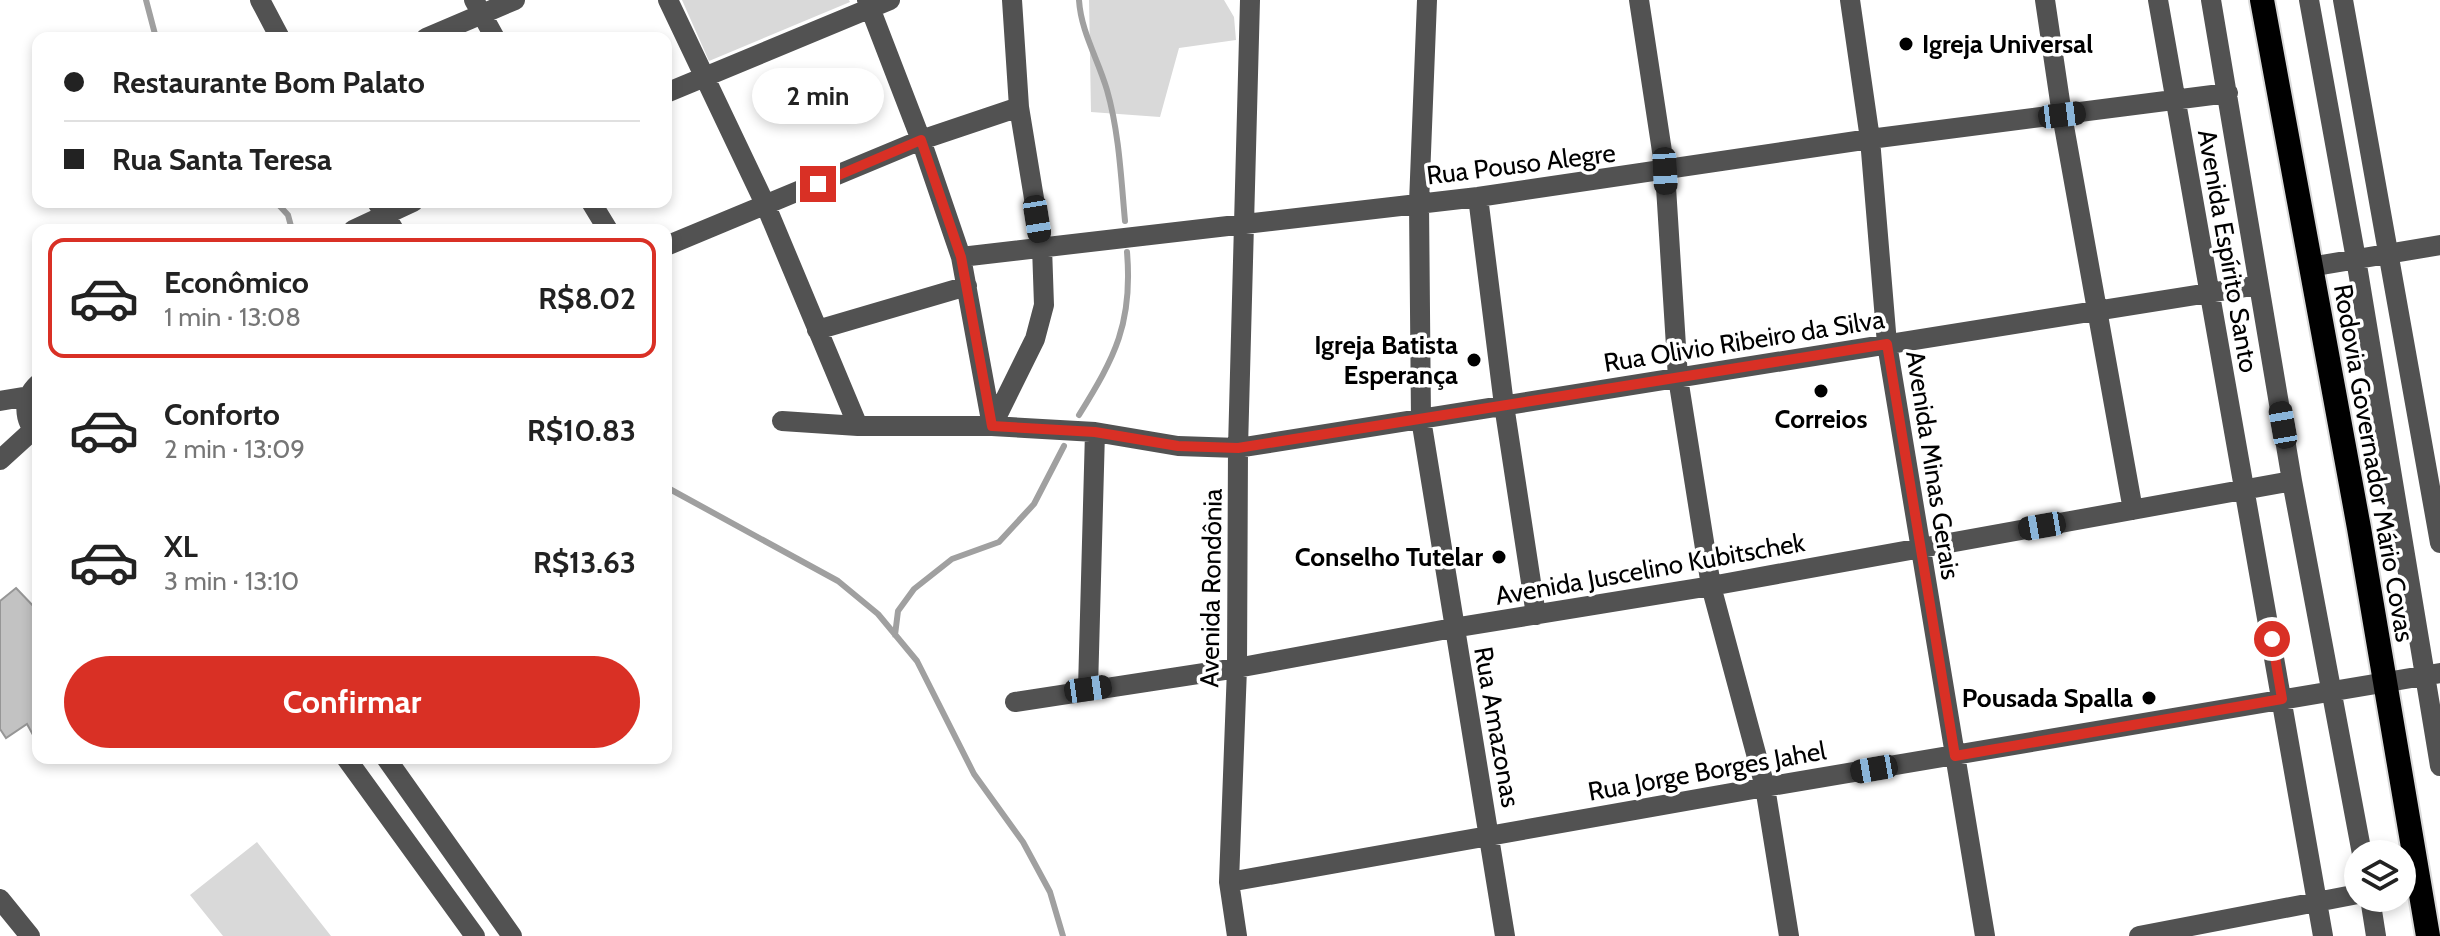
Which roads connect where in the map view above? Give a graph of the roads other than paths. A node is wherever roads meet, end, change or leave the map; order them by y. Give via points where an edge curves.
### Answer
1 (260, 0) edge
2 (515, 0) edge
3 (668, 0) edge
4 (890, 0) edge
5 (1012, 0) edge
6 (1250, 0) edge
7 (1429, 0) edge
8 (1639, 0) edge
9 (1850, 0) edge
10 (2045, 0) edge
11 (2158, 0) edge
12 (2211, 0) edge
13 (2262, 0) edge
14 (2309, 0) edge
15 (2343, 0) edge
16 (869, 4) edge
17 (478, 7) edge
18 (277, 32) edge
19 (436, 32) edge
20 (492, 32) edge
21 (704, 77) junction
22 (672, 90) edge
23 (2228, 93) junction
24 (2175, 101) junction
25 (1019, 107) junction
26 (2062, 115) junction
27 (1870, 139) junction
28 (921, 140) junction
29 (1665, 171) junction
30 (1478, 197) junction
31 (1419, 203) junction
32 (766, 206) junction
33 (385, 215) edge
34 (1245, 223) junction
35 (366, 224) edge
36 (672, 244) edge
37 (2440, 245) edge
38 (1042, 247) junction
39 (2390, 254) junction
40 (961, 257) junction
41 (2356, 259) junction
42 (2310, 267) junction
43 (2259, 285) junction
44 (967, 286) junction
45 (2210, 293) junction
46 (2097, 310) junction
47 (817, 330) junction
48 (1887, 344) junction
49 (1678, 378) junction
50 (32, 390) edge
51 (32, 393) edge
52 (0, 401) edge
53 (1504, 405) junction
54 (1421, 419) junction
55 (782, 421) dead end
56 (32, 423) edge
57 (858, 426) junction
58 (992, 426) junction
59 (1095, 432) junction
60 (32, 435) edge
61 (1238, 448) junction
62 (0, 460) edge
63 (2292, 481) junction
64 (2245, 489) junction
65 (2133, 510) junction
66 (2440, 543) edge
67 (1920, 548) junction
68 (1711, 586) junction
69 (1536, 615) junction
70 (1453, 628) junction
71 (1237, 668) junction
72 (2433, 674) edge
73 (2385, 682) junction
74 (1088, 689) junction
75 (2330, 690) junction
76 (2282, 699) junction
77 (1015, 702) dead end
78 (1955, 756) junction
79 (350, 764) edge
80 (390, 764) edge
81 (2440, 766) edge
82 (1765, 787) junction
83 (1489, 835) junction
84 (2359, 840) edge
85 (1229, 882) junction
86 (2344, 897) edge
87 (0, 899) edge
88 (2317, 904) junction
89 (2372, 912) edge
90 (30, 936) edge
91 (475, 936) edge
92 (512, 936) edge
93 (1237, 936) edge
94 (1505, 936) edge
95 (1789, 936) edge
96 (1985, 936) edge
97 (2139, 936) edge
98 (2323, 936) edge
99 (2376, 936) edge
100 (2428, 936) edge

1 - 18 street
2 - 17 street
3 - 21 street
4 - 16 street
5 - 25 street
6 - 34 street, Avenida Rondônia
7 - 31 street, Rua Amazonas
8 - 29 street
9 - 27 street, Avenida Minas Gerais
10 - 26 street
11 - 24 street, Avenida Espírito Santo
12 - 23 street, Avenida Espírito Santo
13 - 42 highway, Rodovia Governador Mário Covas
14 - 41 street
15 - 39 street
16 - 21 street
16 - 28 street
17 - 19 street
17 - 20 street
21 - 22 street
21 - 32 street
23 - 24 street, Rua Pouso Alegre
23 - 43 street, Avenida Espírito Santo
24 - 26 street, Rua Pouso Alegre
24 - 45 street, Avenida Espírito Santo
25 - 28 street
25 - 38 street
26 - 27 street, Rua Pouso Alegre
26 - 46 street
27 - 29 street, Rua Pouso Alegre
27 - 48 street, Avenida Minas Gerais
28 - 32 street
28 - 40 street
29 - 30 street, Rua Pouso Alegre
29 - 49 street
30 - 31 street, Rua Pouso Alegre
30 - 53 street
31 - 34 street, Rua Pouso Alegre
31 - 54 street, Rua Amazonas
32 - 36 street
32 - 47 street
33 - 35 street
34 - 38 street, Rua Pouso Alegre
34 - 61 street, Avenida Rondônia
37 - 39 street
38 - 40 street, Rua Pouso Alegre
38 - 58 street via 1044,305 1035,339
39 - 41 street
39 - 66 street
40 - 44 street
41 - 42 street
41 - 72 street
42 - 73 highway, Rodovia Governador Mário Covas
43 - 45 street, Rua Olivio Ribeiro da Silva
43 - 63 street, Avenida Espírito Santo
44 - 47 street
44 - 58 street
45 - 46 street, Rua Olivio Ribeiro da Silva
45 - 64 street, Avenida Espírito Santo
46 - 48 street, Rua Olivio Ribeiro da Silva
46 - 65 street
47 - 57 street
48 - 49 street, Rua Olivio Ribeiro da Silva
48 - 67 street, Avenida Minas Gerais
49 - 53 street, Rua Olivio Ribeiro da Silva
49 - 68 street
50 - 52 street
51 - 56 street via 26,410
53 - 54 street, Rua Olivio Ribeiro da Silva
53 - 69 street
54 - 61 street, Rua Olivio Ribeiro da Silva
54 - 70 street, Rua Amazonas
55 - 57 street, Rua Olivio Ribeiro da Silva
57 - 58 street, Rua Olivio Ribeiro da Silva
58 - 59 street, Rua Olivio Ribeiro da Silva
59 - 61 street, Rua Olivio Ribeiro da Silva via 1178,446
59 - 74 street
60 - 62 street
61 - 71 street, Avenida Rondônia
63 - 64 street, Avenida Juscelino Kubitschek
63 - 75 street, Avenida Espírito Santo
64 - 65 street, Avenida Juscelino Kubitschek
64 - 76 street, Avenida Espírito Santo
65 - 67 street, Avenida Juscelino Kubitschek
67 - 68 street, Avenida Juscelino Kubitschek
67 - 78 street, Avenida Minas Gerais
68 - 69 street, Avenida Juscelino Kubitschek
68 - 82 street
69 - 70 street, Avenida Juscelino Kubitschek
70 - 71 street, Avenida Juscelino Kubitschek
70 - 83 street, Rua Amazonas
71 - 74 street, Avenida Juscelino Kubitschek
71 - 85 street, Avenida Rondônia
72 - 73 street, Rua Jorge Borges Jahel
72 - 81 street
73 - 75 street, Rua Jorge Borges Jahel
73 - 100 highway, Rodovia Governador Mário Covas
74 - 77 street, Avenida Juscelino Kubitschek
75 - 76 street, Rua Jorge Borges Jahel
75 - 84 street, Avenida Espírito Santo
76 - 78 street, Rua Jorge Borges Jahel
76 - 88 street, Avenida Espírito Santo
78 - 82 street, Rua Jorge Borges Jahel
78 - 96 street, Avenida Minas Gerais
79 - 91 street
80 - 92 street
82 - 83 street, Rua Jorge Borges Jahel
82 - 95 street
83 - 85 street, Rua Jorge Borges Jahel
83 - 94 street, Rua Amazonas
85 - 93 street, Avenida Rondônia
86 - 88 street
87 - 90 street
88 - 97 street
88 - 98 street, Avenida Espírito Santo
89 - 99 street

